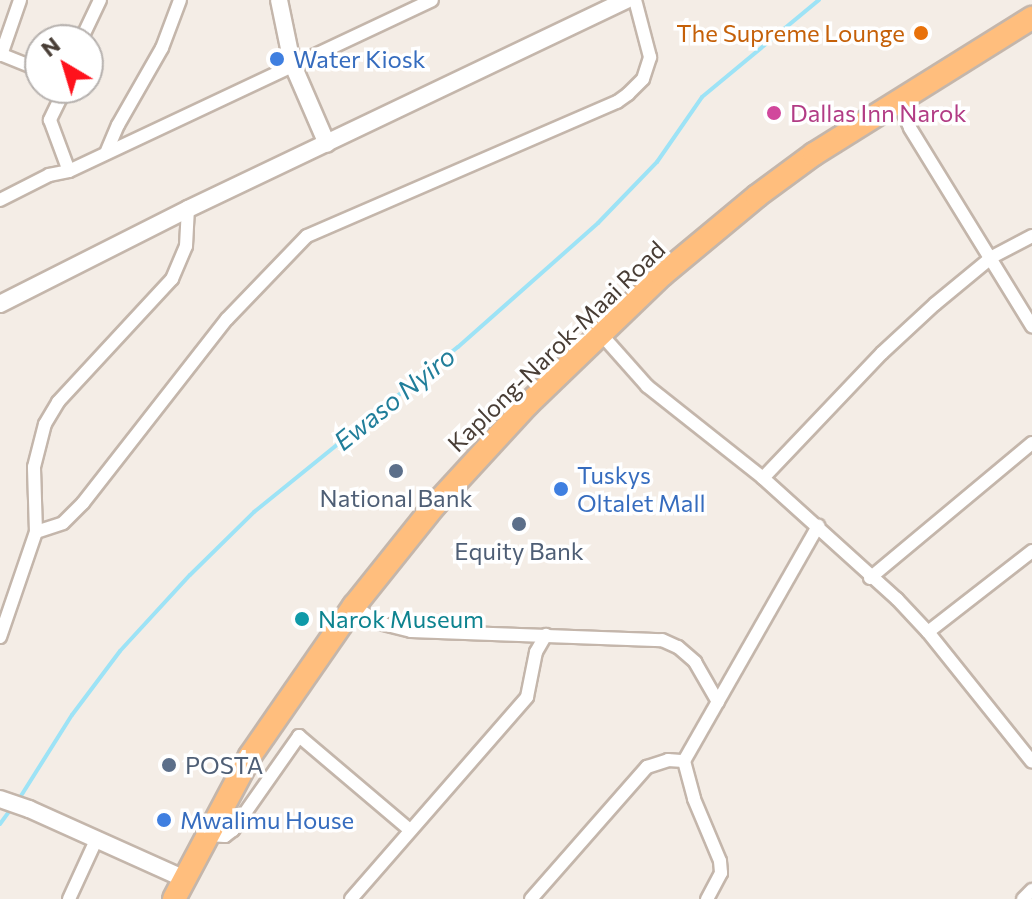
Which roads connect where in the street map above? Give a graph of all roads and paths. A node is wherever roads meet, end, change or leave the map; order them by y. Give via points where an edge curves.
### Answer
1 (20, 0) edge
2 (100, 0) edge
3 (180, 0) edge
4 (279, 0) edge
5 (432, 0) edge
6 (627, 0) edge
7 (635, 0) edge
8 (1032, 18) edge
9 (89, 24) edge
10 (0, 54) edge
11 (292, 63) junction
12 (24, 64) edge
13 (899, 103) junction
14 (58, 104) edge
15 (327, 144) junction
16 (106, 153) junction
17 (69, 171) junction
18 (0, 200) edge
19 (188, 209) junction
20 (1032, 236) edge
21 (992, 257) junction
22 (0, 304) edge
23 (1032, 326) edge
24 (600, 333) junction
25 (1032, 443) edge
26 (763, 478) junction
27 (818, 526) junction
28 (36, 532) junction
29 (1032, 551) edge
30 (870, 578) junction
31 (354, 606) junction
32 (928, 632) junction
33 (546, 635) junction
34 (0, 637) edge
35 (718, 702) junction
36 (684, 761) junction
37 (1032, 762) edge
38 (3, 799) edge
39 (410, 830) junction
40 (206, 835) junction
41 (97, 838) junction
42 (185, 879) junction
43 (1032, 890) edge
44 (69, 899) edge
45 (174, 899) edge
46 (351, 899) edge
47 (531, 899) edge
48 (707, 899) edge
49 (1023, 899) edge

1 - 10 street
2 - 9 street
3 - 16 street via 162,48
4 - 11 street
5 - 11 street
6 - 15 street
7 - 28 street via 650,57 643,79 628,94 307,236 227,319 83,503 63,523
8 - 13 highway, Kaplong-Narok-Maai Road
10 - 12 street
11 - 15 street
11 - 16 street
13 - 21 street
13 - 24 highway, Kaplong-Narok-Maai Road via 757,196
14 - 17 street via 50,120
15 - 19 street
16 - 17 street
17 - 18 street via 49,175
19 - 22 street
19 - 28 street via 186,246 172,279 67,392 45,424 34,467
20 - 21 street
21 - 23 street
21 - 26 street via 882,353
24 - 26 street via 647,386
24 - 31 highway, Kaplong-Narok-Maai Road via 478,456
25 - 30 street
26 - 27 street
27 - 30 street
27 - 35 street
28 - 34 street
29 - 32 street
30 - 32 street
31 - 33 street via 394,629
31 - 40 highway, Kaplong-Narok-Maai Road via 250,756
32 - 37 street
33 - 35 street via 662,640 695,662
33 - 39 street via 536,652 527,697
35 - 36 street
36 - 47 street via 647,767
36 - 48 street via 720,861 721,873
38 - 41 street
39 - 40 street via 299,736 233,830 225,836
39 - 46 street
40 - 42 highway, Kaplong-Narok-Maai Road
41 - 42 street
41 - 44 street
42 - 45 highway, Kaplong-Narok-Maai Road
43 - 49 street

